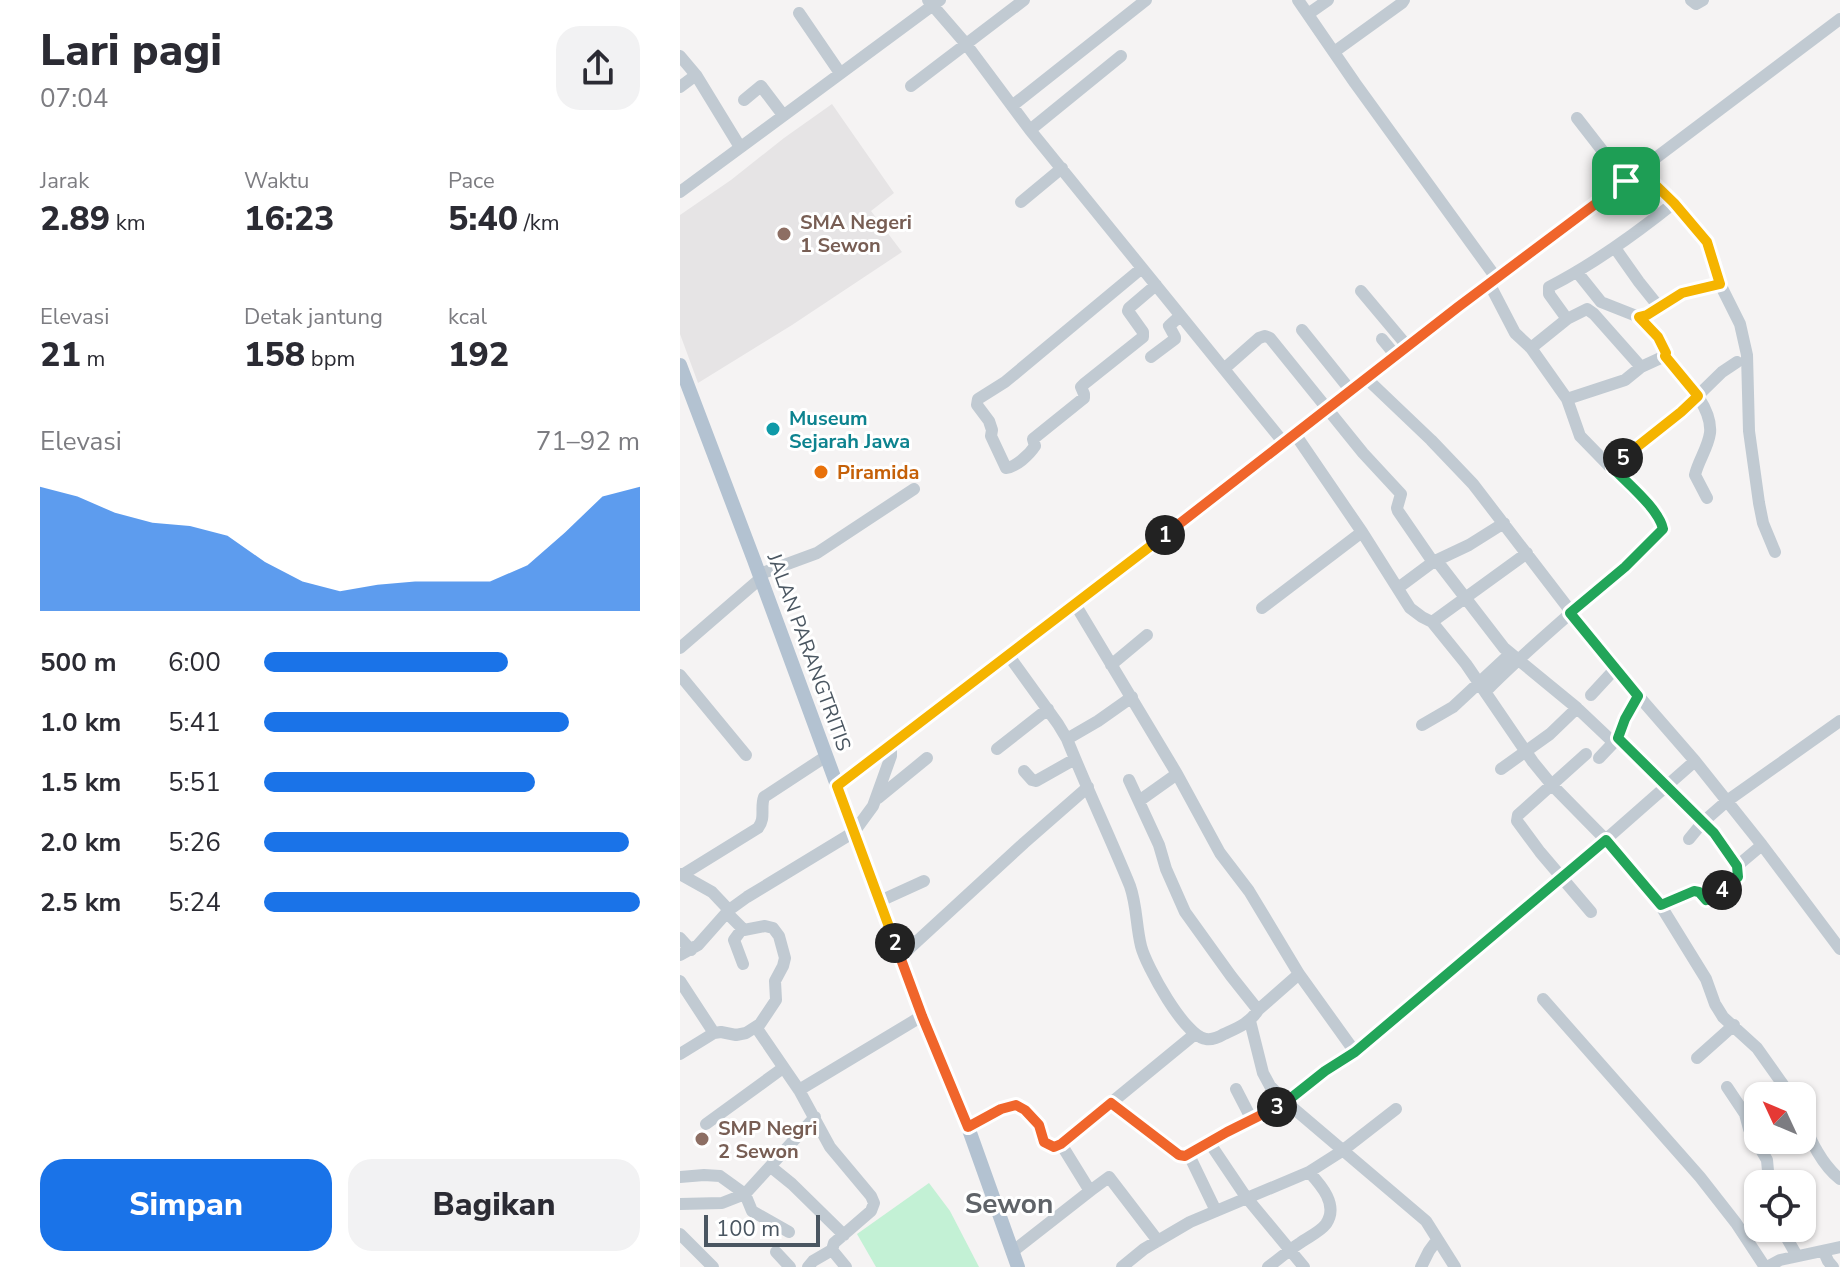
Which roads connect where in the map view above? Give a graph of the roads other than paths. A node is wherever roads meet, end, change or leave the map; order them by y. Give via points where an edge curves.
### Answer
1 (1024, 0) edge
2 (1146, 0) edge
3 (1298, 0) edge
4 (1328, 0) edge
5 (1404, 0) edge
6 (1691, 0) edge
7 (1703, 0) edge
8 (934, 2) edge
9 (799, 13) dead end
10 (1308, 14) junction
11 (1840, 19) edge
12 (966, 44) junction
13 (1334, 52) junction
14 (680, 56) edge
15 (1121, 56) dead end
16 (840, 73) junction
17 (696, 75) junction
18 (911, 86) dead end
19 (680, 87) edge
20 (744, 100) dead end
21 (1012, 106) junction
22 (783, 115) junction
23 (1577, 118) dead end
24 (1030, 130) junction
25 (740, 147) junction
26 (1062, 168) junction
27 (1640, 170) junction
28 (1626, 181) junction
29 (680, 192) edge
30 (1021, 202) dead end
31 (1671, 205) junction
32 (1615, 248) junction
33 (1142, 268) junction
34 (1577, 272) junction
35 (1493, 282) junction
36 (1720, 284) junction
37 (1156, 285) junction
38 (1361, 291) dead end
39 (1659, 307) junction
40 (1180, 316) junction
41 (1639, 317) junction
42 (1567, 319) junction
43 (1302, 330) dead end
44 (1382, 339) dead end
45 (1408, 347) junction
46 (1531, 348) junction
47 (1396, 356) junction
48 (1665, 356) junction
49 (1151, 357) dead end
50 (1737, 362) dead end
51 (680, 365) edge
52 (1641, 367) junction
53 (1225, 368) junction
54 (1367, 379) junction
55 (1351, 391) junction
56 (1698, 396) junction
57 (1567, 399) junction
58 (1327, 410) junction
59 (1295, 434) junction
60 (1284, 443) junction
61 (1613, 468) junction
62 (914, 489) dead end
63 (1707, 498) dead end
64 (1504, 523) junction
65 (1362, 532) junction
66 (1775, 552) dead end
67 (1527, 553) junction
68 (1435, 562) junction
69 (760, 576) junction
70 (1398, 588) junction
71 (1465, 598) junction
72 (1075, 604) junction
73 (1262, 608) dead end
74 (1570, 613) junction
75 (1432, 622) junction
76 (1147, 635) dead end
77 (680, 648) edge
78 (1009, 656) junction
79 (1514, 656) junction
80 (1111, 665) junction
81 (1615, 669) junction
82 (680, 675) edge
83 (1482, 688) junction
84 (1591, 695) dead end
85 (1638, 696) junction
86 (1132, 697) junction
87 (1577, 708) junction
88 (1048, 709) junction
89 (1840, 721) edge
90 (1422, 725) dead end
91 (1067, 739) junction
92 (1616, 741) junction
93 (891, 745) junction
94 (997, 749) dead end
95 (1526, 751) junction
96 (746, 755) dead end
97 (825, 757) junction
98 (927, 758) dead end
99 (1075, 759) junction
100 (1695, 761) junction
101 (1501, 769) dead end
102 (1024, 771) dead end
103 (1177, 774) junction
104 (1129, 780) dead end
105 (1551, 784) junction
106 (1666, 785) junction
107 (837, 786) junction
108 (1088, 787) junction
109 (875, 800) junction
110 (1139, 801) junction
111 (1727, 801) junction
112 (1703, 822) junction
113 (854, 832) junction
114 (1689, 839) dead end
115 (1606, 840) junction
116 (1762, 845) junction
117 (1737, 866) junction
118 (681, 875) edge
119 (1562, 878) junction
120 (924, 881) dead end
121 (880, 901) junction
122 (1661, 905) junction
123 (728, 912) junction
124 (1591, 912) dead end
125 (742, 929) junction
126 (680, 938) edge
127 (1840, 949) edge
128 (686, 953) edge
129 (900, 957) junction
130 (743, 964) dead end
131 (1299, 974) junction
132 (680, 981) edge
133 (1543, 999) dead end
134 (922, 1016) junction
135 (1254, 1016) junction
136 (1734, 1025) junction
137 (756, 1027) junction
138 (714, 1033) junction
139 (1195, 1034) junction
140 (1355, 1052) junction
141 (680, 1054) edge
142 (1697, 1058) dead end
143 (783, 1068) junction
144 (1781, 1082) edge
145 (1727, 1087) dead end
146 (1236, 1089) dead end
147 (799, 1090) junction
148 (1286, 1102) junction
149 (1111, 1103) junction
150 (1396, 1109) dead end
151 (815, 1117) junction
152 (1252, 1120) junction
153 (706, 1124) dead end
154 (968, 1127) junction
155 (1209, 1142) junction
156 (1061, 1144) junction
157 (1816, 1148) edge
158 (1342, 1151) junction
159 (1189, 1155) junction
160 (771, 1167) junction
161 (1768, 1170) edge
162 (1309, 1172) junction
163 (680, 1177) edge
164 (1840, 1179) edge
165 (1090, 1191) junction
166 (745, 1194) junction
167 (1246, 1197) junction
168 (680, 1204) edge
169 (1216, 1211) junction
170 (789, 1232) dead end
171 (680, 1234) edge
172 (844, 1235) junction
173 (1437, 1240) junction
174 (1158, 1241) junction
175 (1789, 1242) edge
176 (1840, 1247) edge
177 (832, 1250) junction
178 (1289, 1250) junction
179 (776, 1252) dead end
180 (1012, 1252) junction
181 (1824, 1252) junction
182 (1797, 1256) junction
183 (713, 1267) edge
184 (789, 1267) edge
185 (808, 1267) edge
186 (846, 1267) edge
187 (1018, 1267) edge
188 (1122, 1267) edge
189 (1268, 1267) edge
190 (1304, 1267) edge
191 (1421, 1267) edge
192 (1455, 1267) edge
193 (1766, 1267) edge
194 (1833, 1267) edge

1 - 12 street
2 - 21 street
3 - 10 street
4 - 10 street
5 - 13 street
6 - 7 street
8 - 12 street
8 - 16 street
9 - 16 street
10 - 13 street
11 - 27 street
12 - 18 street
12 - 21 street
13 - 35 street
14 - 17 street
15 - 24 street
16 - 22 street
17 - 19 street
17 - 25 street
20 - 22 street via 761,86
21 - 24 street
22 - 25 street
23 - 28 street
24 - 26 street
25 - 29 street
26 - 30 street
26 - 33 street
27 - 28 street
27 - 31 street
28 - 35 street
31 - 32 street
31 - 36 street via 1707,242
32 - 34 street
32 - 39 street
33 - 37 street
33 - 37 street via 978,399 1006,468 1031,453 1033,439 1084,398 1084,384 1143,337 1128,311
34 - 41 street via 1601,302
34 - 42 street via 1548,289
35 - 45 street
35 - 46 street via 1515,333
36 - 39 street via 1682,293
36 - 66 street via 1744,334 1749,431 1763,523
37 - 40 street
38 - 45 street
39 - 41 street
40 - 49 street via 1169,326 1175,339
40 - 53 street
41 - 48 street via 1658,337
42 - 46 street
42 - 52 street via 1590,310
43 - 55 street
44 - 47 street
45 - 47 street
46 - 57 street
47 - 54 street
48 - 52 street
48 - 56 street
50 - 56 street
51 - 69 main road, JALAN PARANGTRITIS
52 - 57 street via 1625,380
53 - 58 street via 1267,336
53 - 60 street
54 - 55 street
54 - 64 street via 1456,465
55 - 58 street
56 - 61 street
56 - 63 street via 1710,430 1695,475
57 - 61 street via 1580,436
58 - 59 street
58 - 68 street via 1401,494 1398,511
59 - 60 street
59 - 65 street
60 - 72 street
61 - 74 street via 1663,529
62 - 69 street via 817,553
64 - 67 street
64 - 68 street
65 - 70 street
65 - 73 street
67 - 71 street
67 - 74 street
68 - 70 street
68 - 71 street
69 - 77 street
69 - 97 main road, JALAN PARANGTRITIS
70 - 75 street via 1410,608
71 - 75 street
71 - 79 street
72 - 78 street
72 - 80 street
74 - 79 street
74 - 81 street
75 - 83 street
76 - 80 street
78 - 88 street
78 - 93 street
79 - 83 street
79 - 87 street
80 - 86 street
81 - 84 street
81 - 85 street
82 - 96 street
83 - 90 street
83 - 95 street
85 - 92 street
85 - 100 street
86 - 91 street
86 - 103 street
87 - 92 street
87 - 95 street
88 - 91 street
88 - 94 street
89 - 111 street
91 - 99 street
92 - 105 street
92 - 106 street
93 - 107 street
93 - 109 street
95 - 101 street
95 - 105 street
97 - 107 main road, JALAN PARANGTRITIS
97 - 118 street via 764,797 758,828
98 - 109 street
99 - 102 street via 1036,781
99 - 108 street
100 - 106 street
100 - 111 street
103 - 110 street
103 - 131 street via 1220,853
104 - 110 street
105 - 115 street
105 - 119 street via 1517,821
106 - 112 street
106 - 115 street
107 - 113 main road, JALAN PARANGTRITIS
108 - 129 street
108 - 139 street via 1134,896 1141,947 1171,1005
109 - 113 street
110 - 135 street via 1185,912
111 - 112 street
111 - 116 street
112 - 114 street
112 - 117 street
113 - 121 main road, JALAN PARANGTRITIS
113 - 123 street
115 - 119 street
115 - 122 street
116 - 117 street
116 - 127 street
117 - 122 street via 1738,877 1717,895 1706,900 1694,891
118 - 123 street via 712,892
119 - 124 street
119 - 140 street
120 - 121 street
121 - 129 main road, JALAN PARANGTRITIS
122 - 136 street via 1706,979 1715,1004
123 - 125 street
123 - 128 street
125 - 130 street via 734,940
125 - 137 street via 771,927 784,953 775,981 776,1000
126 - 128 street
129 - 134 main road, JALAN PARANGTRITIS
131 - 135 street
131 - 140 street
132 - 138 street
133 - 193 street via 1700,1177
134 - 147 street
134 - 154 main road, JALAN PARANGTRITIS
135 - 139 street via 1217,1038
135 - 148 street via 1263,1073
136 - 142 street
136 - 144 street
137 - 138 street via 736,1035
137 - 143 street
138 - 141 street
139 - 149 street
140 - 148 street
143 - 147 street
143 - 153 street
145 - 161 street via 1745,1114
146 - 152 street
147 - 151 street
148 - 152 street
148 - 158 street
149 - 156 street
149 - 159 street via 1179,1155
150 - 158 street
151 - 160 street
151 - 172 street via 830,1147 874,1203
152 - 155 street
154 - 156 street via 1016,1105 1039,1125 1046,1144
154 - 180 main road, JALAN PARANGTRITIS
155 - 159 street
155 - 167 street
156 - 165 street
157 - 164 street
158 - 162 street
158 - 173 street via 1426,1221
159 - 169 street
160 - 166 street
160 - 172 street
162 - 167 street
162 - 178 street via 1323,1188 1330,1214 1325,1225
163 - 166 street via 720,1176
165 - 174 street via 1109,1177
165 - 180 street
166 - 168 street via 722,1203
166 - 170 street via 752,1211
167 - 169 street
167 - 178 street
169 - 174 street
171 - 183 street
172 - 177 street
173 - 191 street
173 - 192 street
174 - 188 street
175 - 182 street
176 - 181 street
177 - 185 street
177 - 186 street
178 - 189 street
178 - 190 street
179 - 184 street
180 - 187 main road, JALAN PARANGTRITIS
181 - 182 street
181 - 194 street
182 - 193 street

